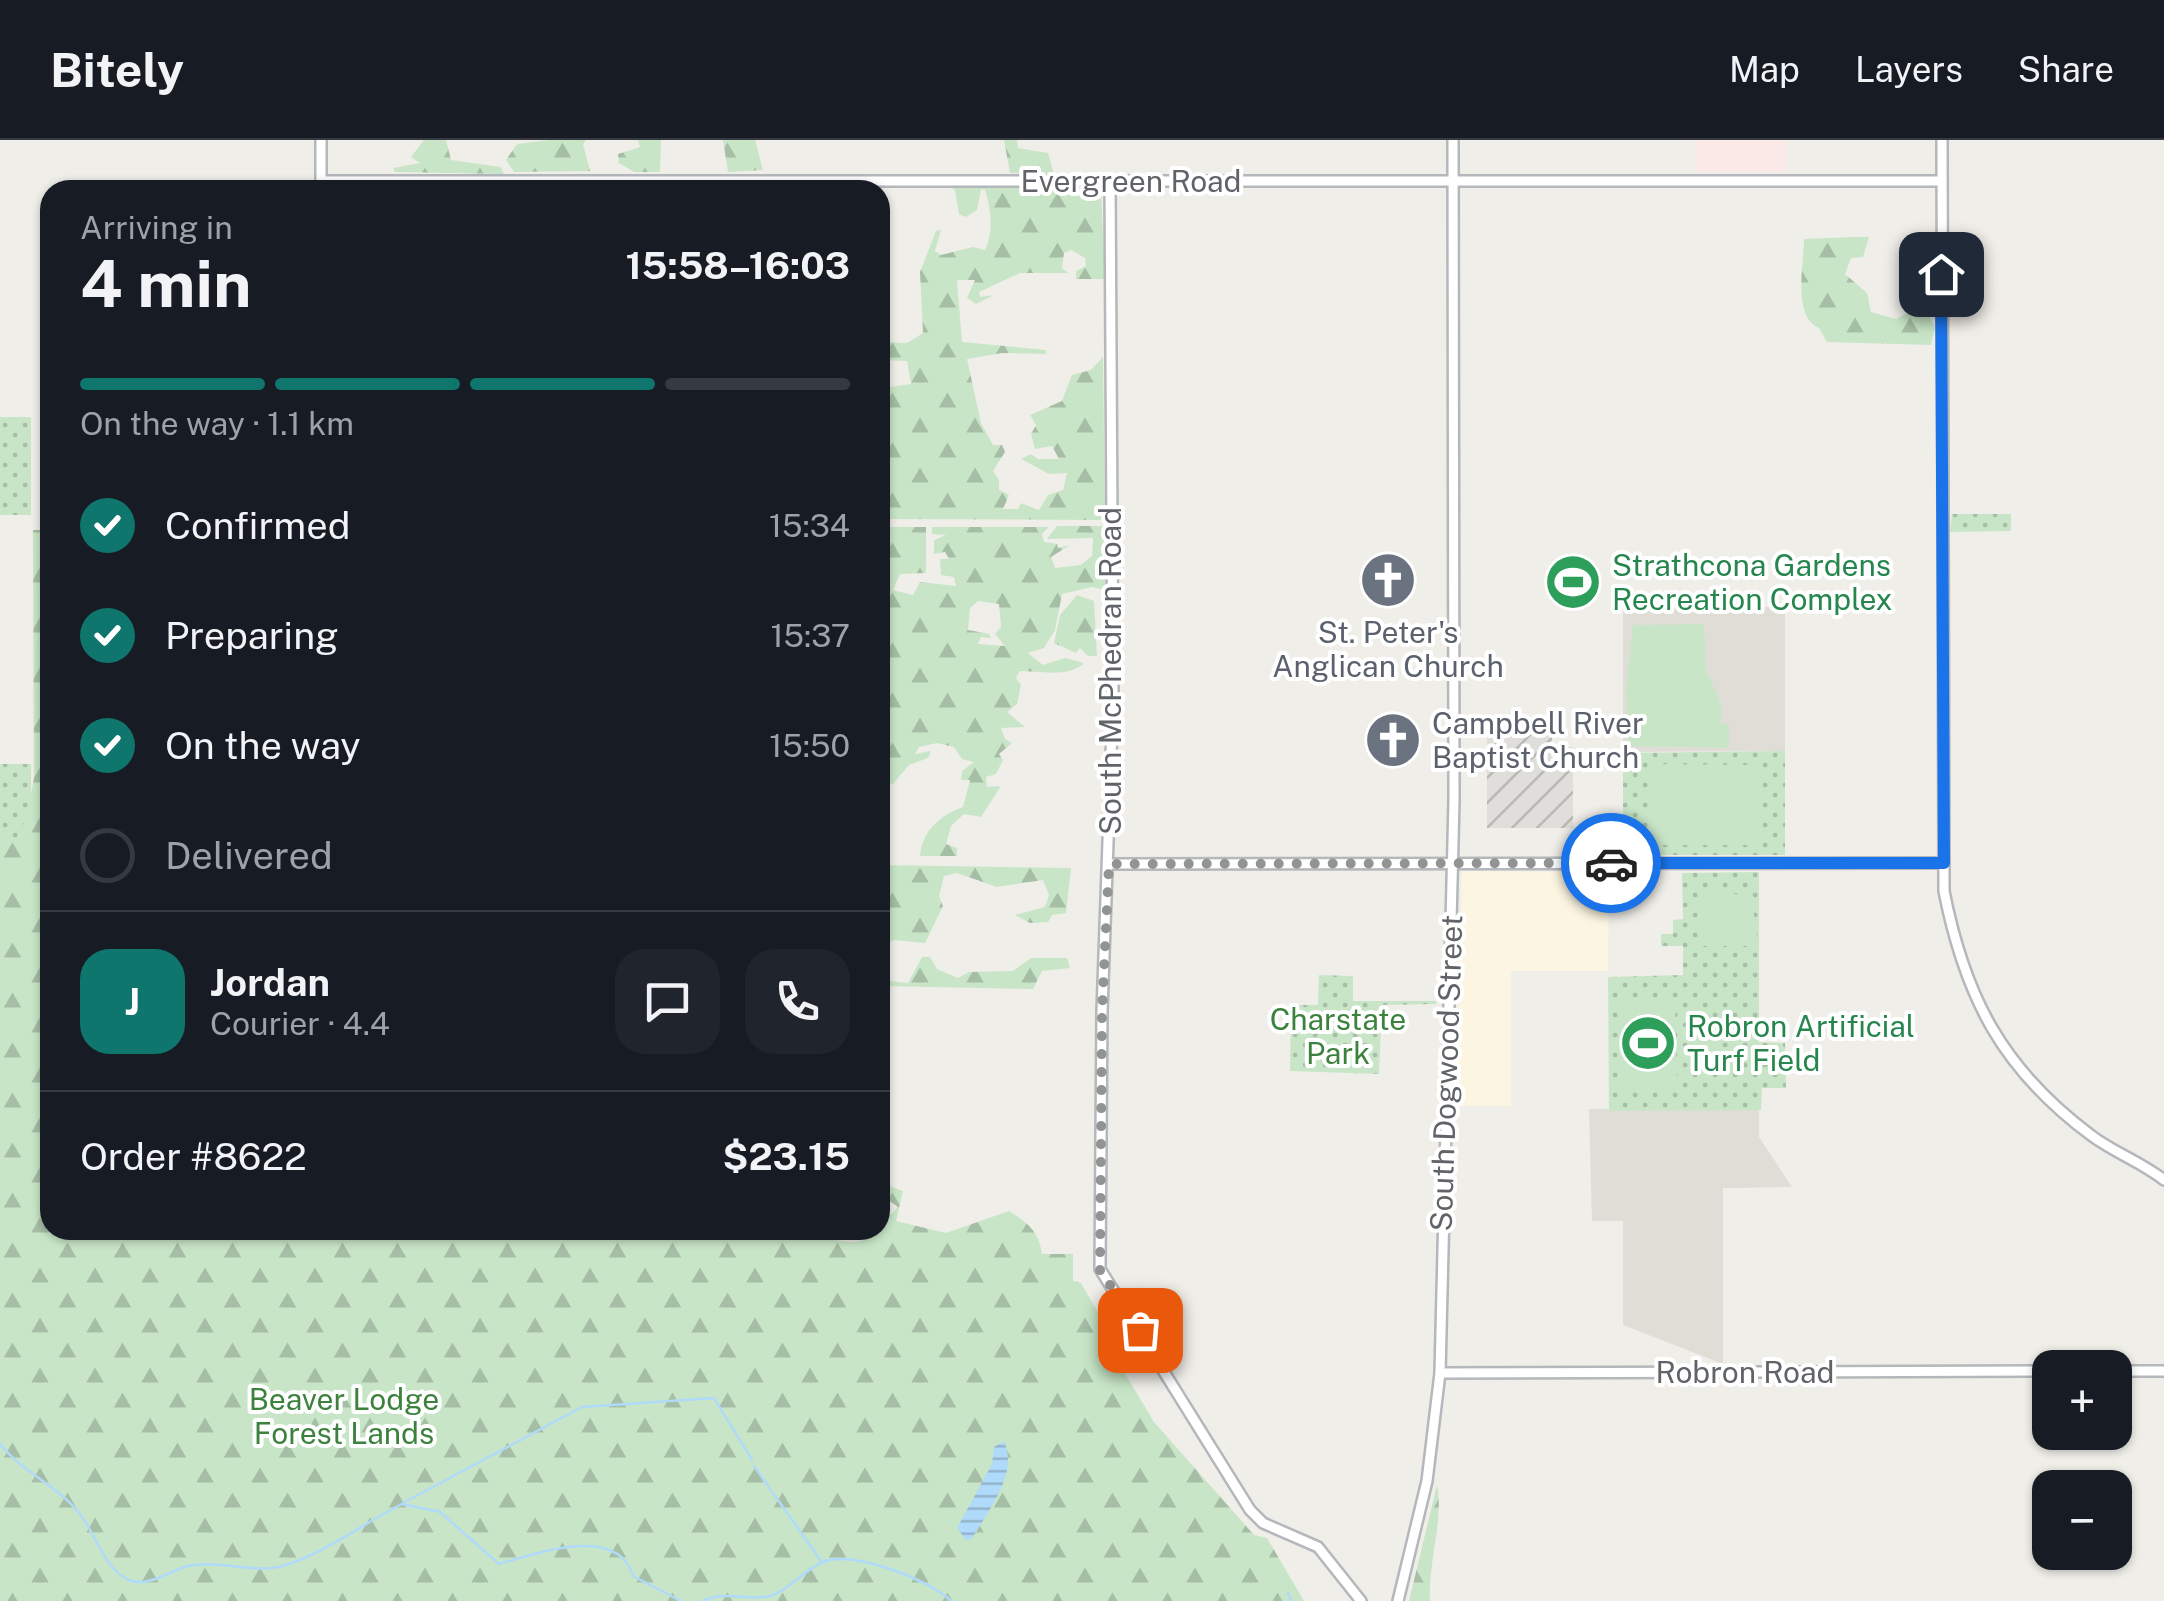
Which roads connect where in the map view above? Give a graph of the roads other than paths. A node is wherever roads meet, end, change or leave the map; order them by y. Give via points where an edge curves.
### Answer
1 (321, 140) edge
2 (1453, 140) edge
3 (1942, 140) edge
4 (321, 180) edge
5 (890, 181) edge
6 (1110, 181) junction
7 (1453, 181) junction
8 (1940, 181) junction
9 (1453, 863) junction
10 (1944, 863) junction
11 (1109, 864) junction
12 (2164, 1180) edge
13 (2032, 1371) edge
14 (2132, 1371) edge
15 (2164, 1371) edge
16 (1440, 1373) junction
17 (1360, 1601) edge
18 (1398, 1601) edge

1 - 4 street, Evergreen Road
2 - 7 street, South Dogwood Street
3 - 8 street
5 - 6 street, Evergreen Road
6 - 7 street, Evergreen Road
6 - 11 street, South McPhedran Road
7 - 8 street, Evergreen Road
7 - 9 street, South Dogwood Street
8 - 10 street
9 - 10 street
9 - 11 street
9 - 16 street, South Dogwood Street
10 - 12 street via 1963,973 2020,1072 2097,1140
11 - 17 street, South McPhedran Road via 1100,1270 1250,1510 1263,1523 1318,1547
13 - 16 street, Robron Road
14 - 15 street
16 - 18 street, South Dogwood Street via 1427,1481

